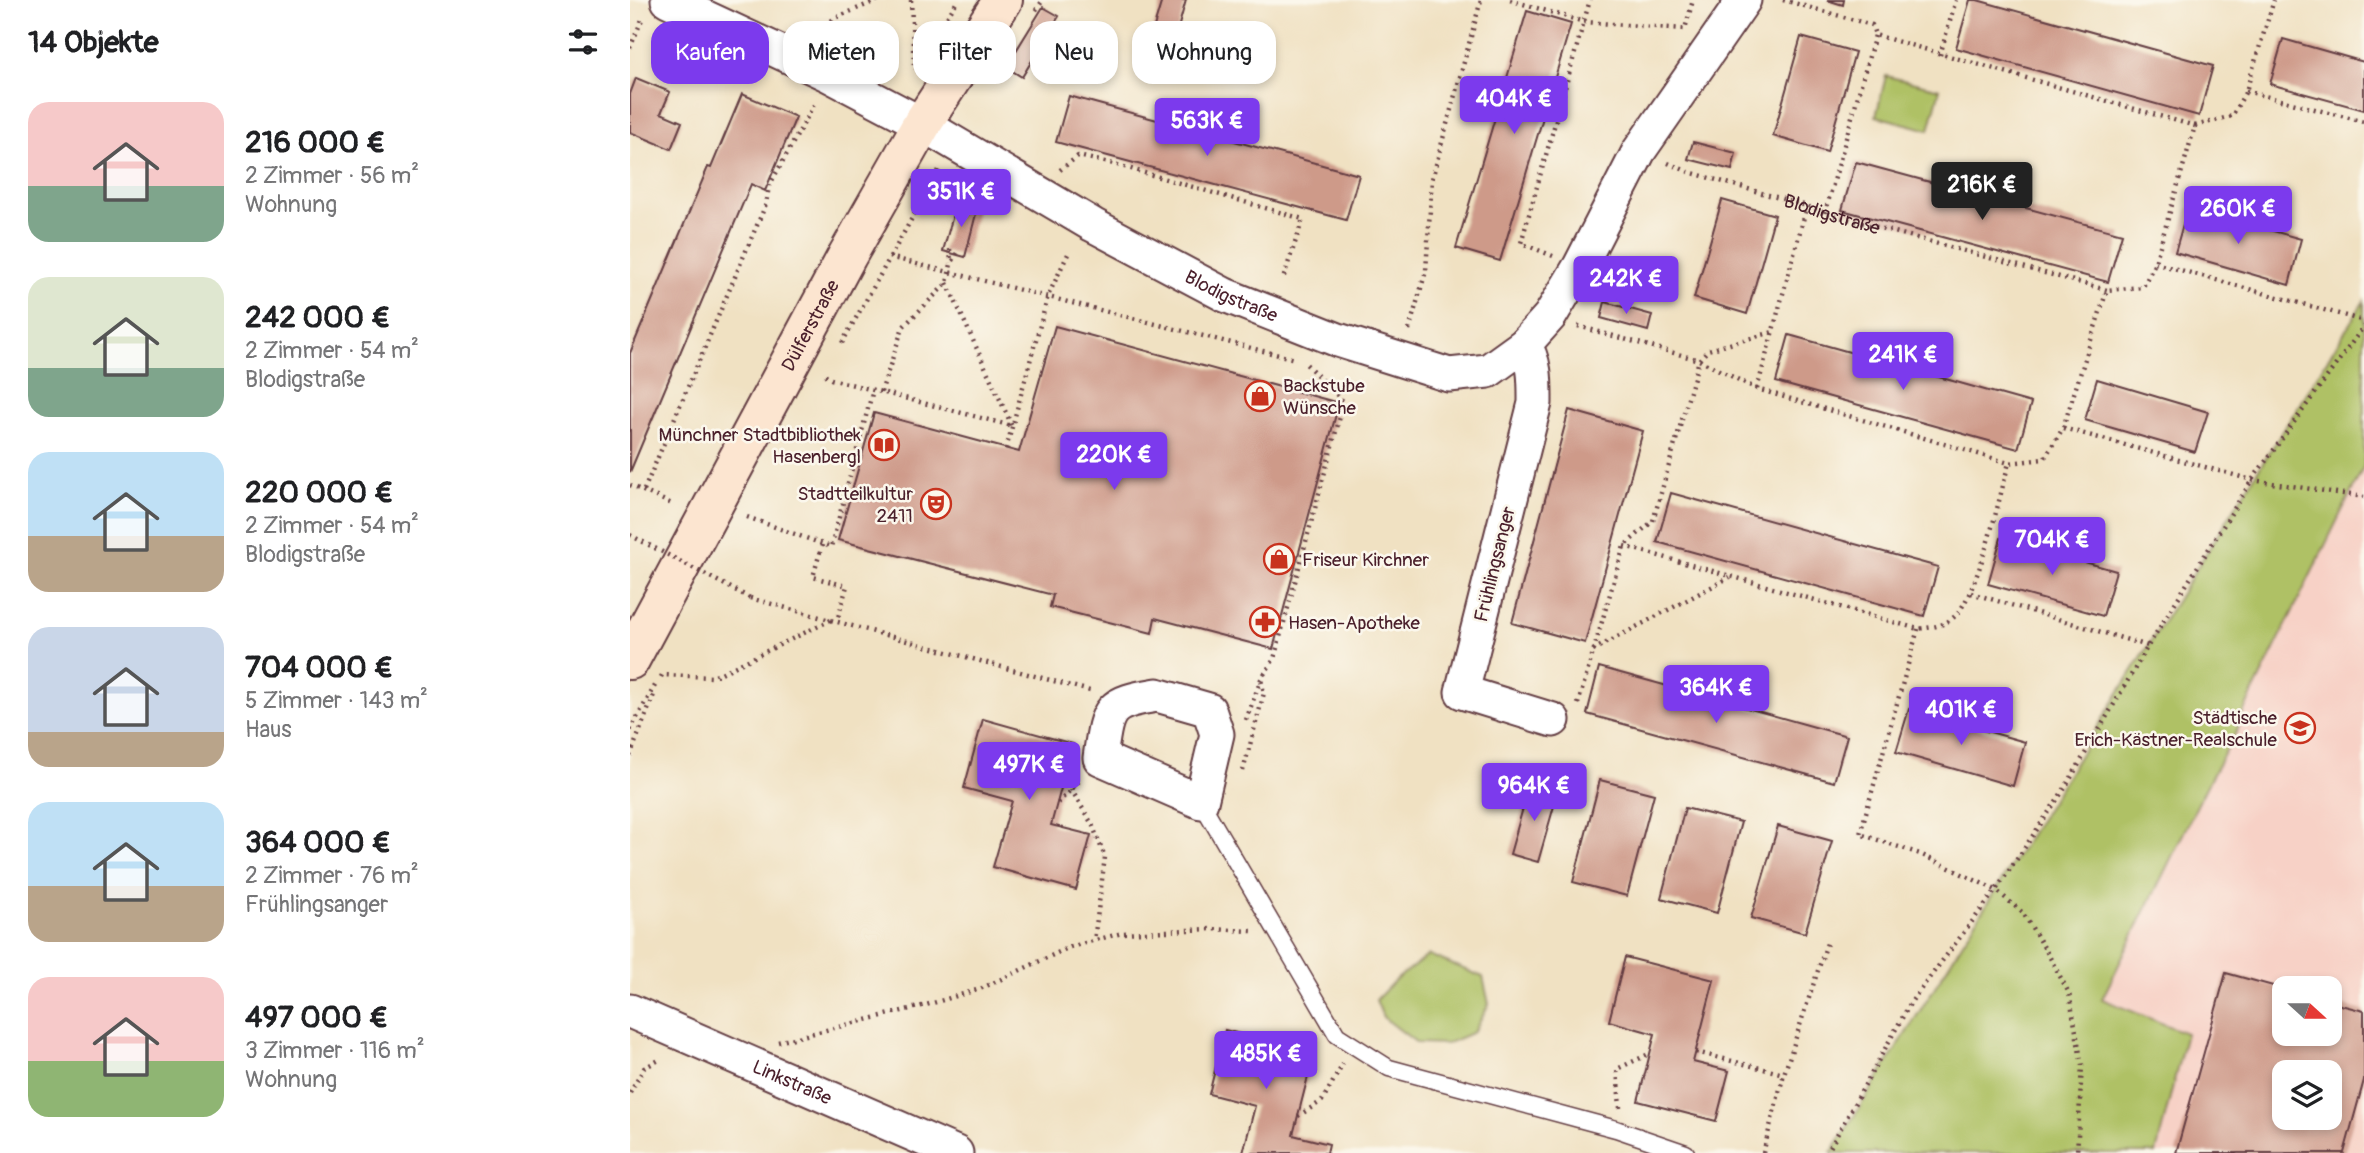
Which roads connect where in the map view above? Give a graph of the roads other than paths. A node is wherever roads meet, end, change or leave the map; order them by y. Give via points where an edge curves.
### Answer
1 (1744, 0) edge
2 (657, 5) edge
3 (1018, 8) edge
4 (922, 124) junction
5 (1524, 345) junction
6 (646, 668) edge
7 (1564, 718) road end
8 (1201, 802) junction
9 (630, 1011) edge
10 (956, 1153) edge
11 (1686, 1153) edge

1 - 5 street, Blodigstraße via 1639,151 1580,266 1550,316
2 - 4 street, Blodigstraße via 827,74
3 - 4 main road, Dülferstraße
4 - 5 street, Blodigstraße via 1093,225 1225,295 1338,340 1449,375 1488,370
4 - 6 main road, Dülferstraße via 847,256
5 - 7 street, Frühlingsanger via 1534,377 1535,403 1462,692
8 - 8 street via 1217,734 1209,710 1157,695 1124,700 1105,719 1100,758
8 - 11 lane via 1337,1035 1390,1069 1616,1129
9 - 10 street, Linkstraße

